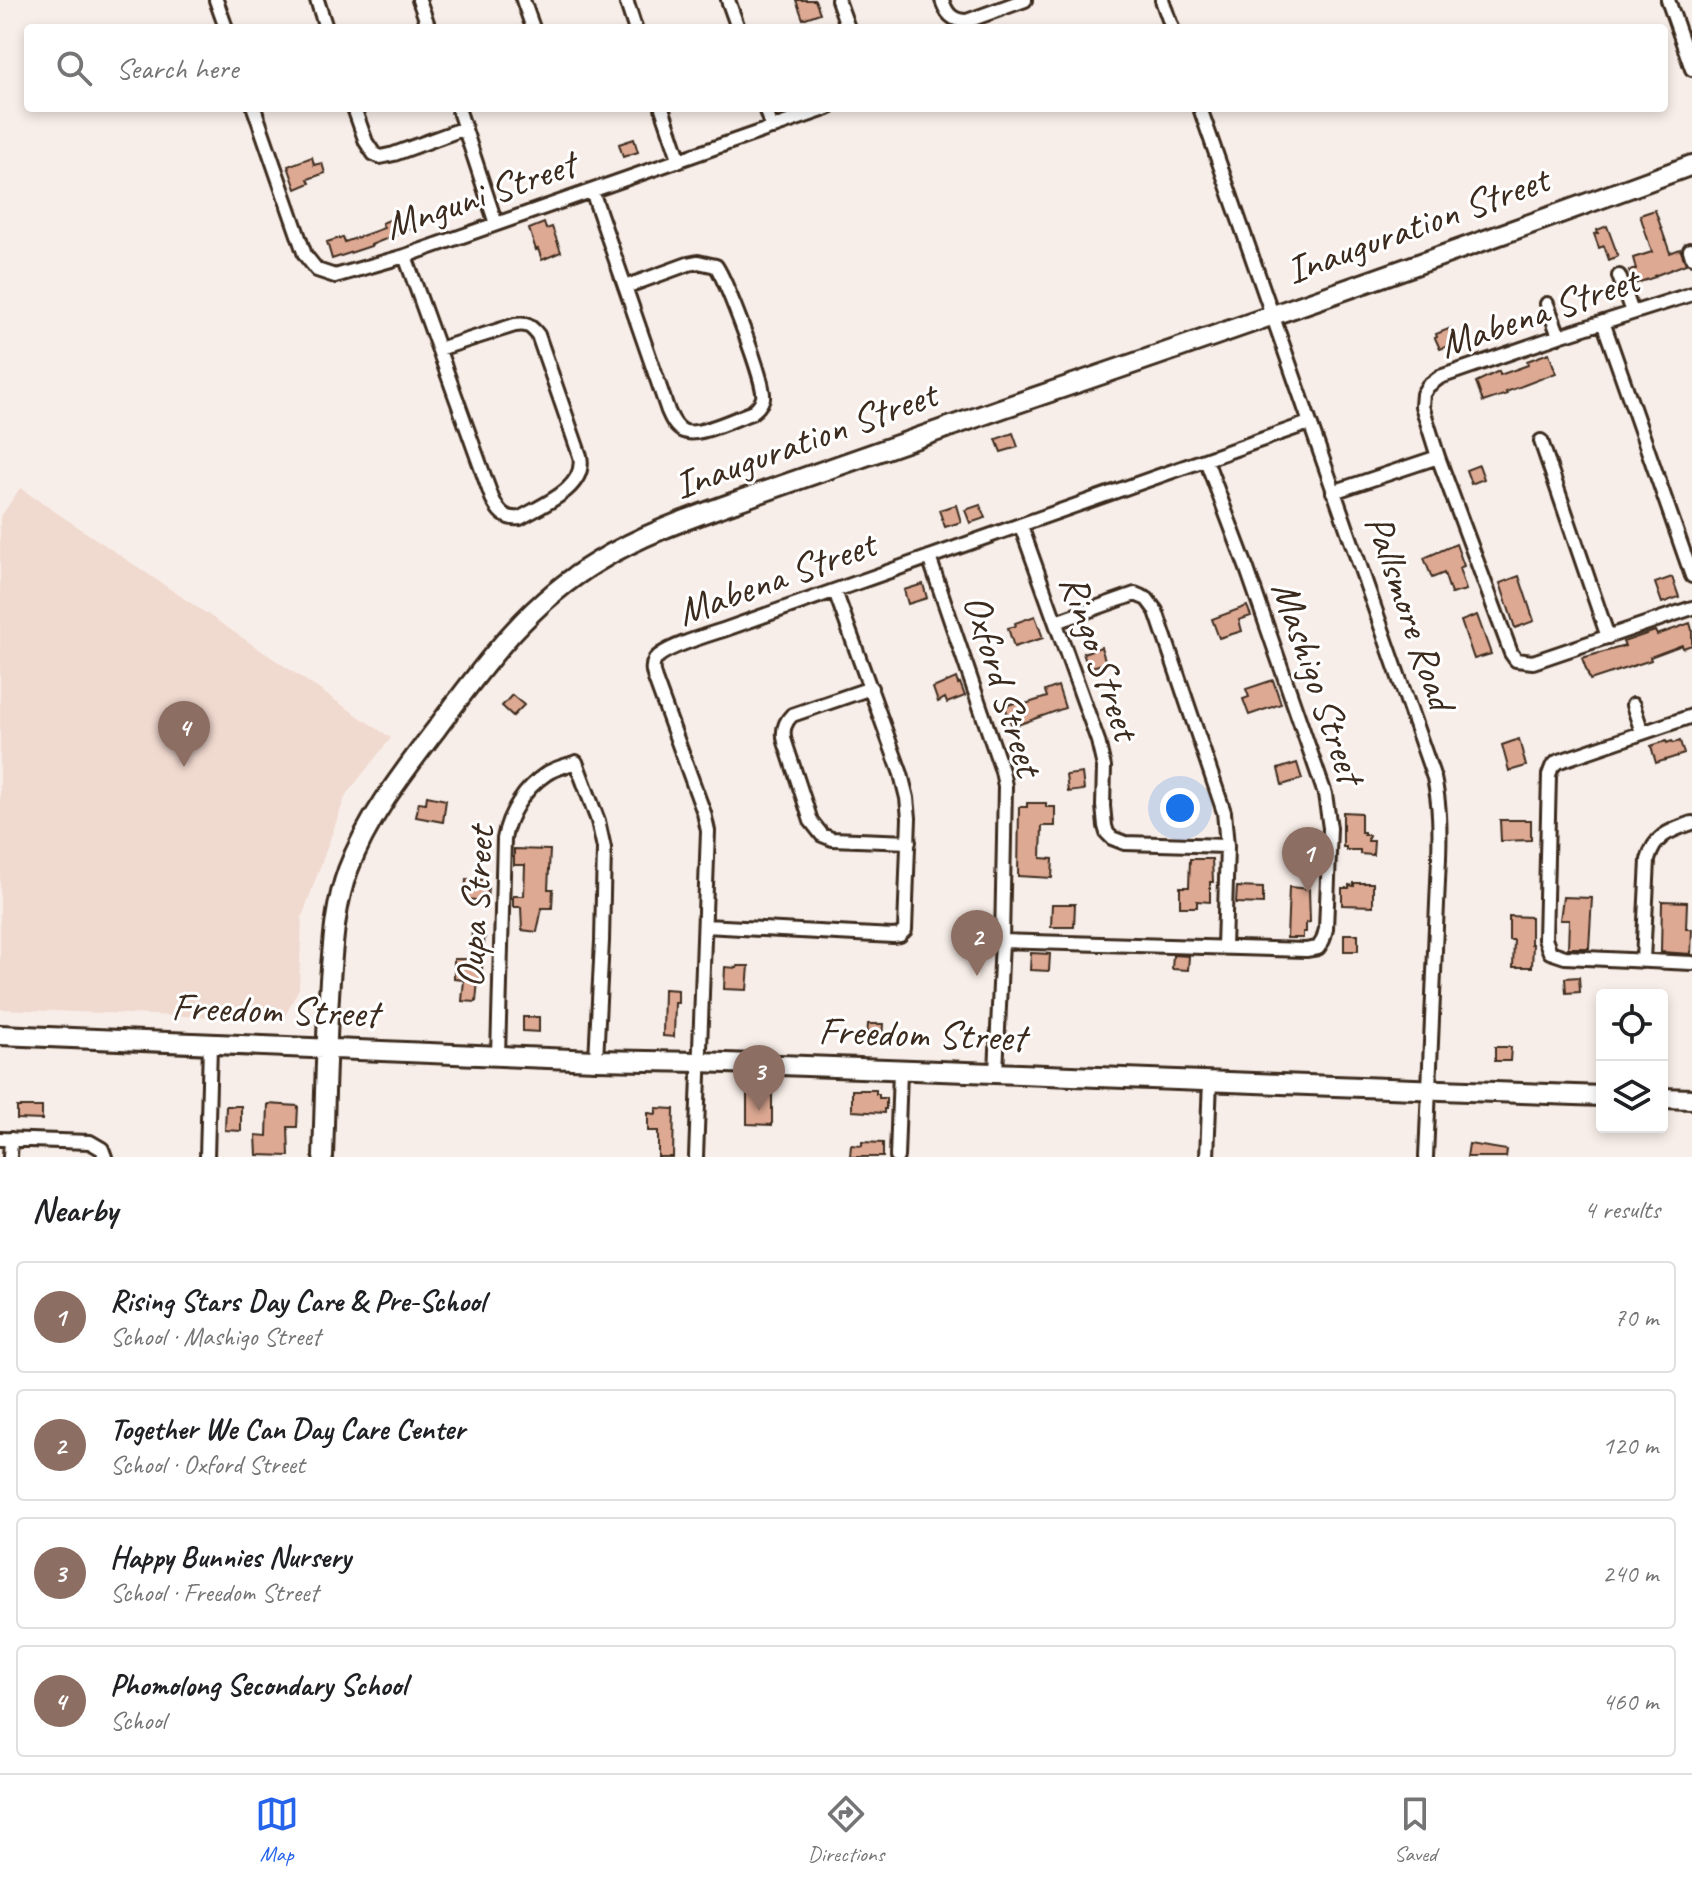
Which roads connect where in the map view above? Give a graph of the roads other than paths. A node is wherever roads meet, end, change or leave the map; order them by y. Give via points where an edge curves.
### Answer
1 (216, 0) edge
2 (317, 0) edge
3 (419, 0) edge
4 (523, 0) edge
5 (626, 0) edge
6 (728, 0) edge
7 (838, 0) edge
8 (942, 0) edge
9 (1025, 0) edge
10 (1162, 0) edge
11 (1668, 0) edge
12 (225, 24) edge
13 (325, 24) edge
14 (428, 24) edge
15 (532, 24) edge
16 (634, 24) edge
17 (737, 24) edge
18 (847, 24) edge
19 (1171, 24) edge
20 (1688, 42) edge
21 (1692, 69) edge
22 (255, 112) edge
23 (355, 112) edge
24 (459, 112) edge
25 (663, 112) edge
26 (766, 112) edge
27 (817, 112) edge
28 (1201, 112) edge
29 (465, 128) junction
30 (772, 128) junction
31 (680, 161) junction
32 (1692, 165) edge
33 (592, 191) junction
34 (496, 224) junction
35 (405, 256) junction
36 (1619, 276) dead end
37 (625, 287) junction
38 (1692, 294) edge
39 (1547, 304) dead end
40 (1632, 312) junction
41 (1272, 315) junction
42 (1603, 322) junction
43 (1559, 336) junction
44 (439, 349) junction
45 (1309, 423) junction
46 (1541, 441) dead end
47 (1438, 457) junction
48 (1206, 460) junction
49 (1333, 492) junction
50 (1021, 526) junction
51 (929, 557) junction
52 (1692, 576) edge
53 (835, 591) junction
54 (1692, 608) edge
55 (1056, 622) junction
56 (1608, 637) junction
57 (871, 688) junction
58 (1633, 705) dead end
59 (1692, 716) edge
60 (1642, 732) junction
61 (1692, 823) edge
62 (909, 842) junction
63 (1227, 846) junction
64 (705, 926) junction
65 (1002, 941) junction
66 (1224, 947) junction
67 (1643, 960) junction
68 (1692, 963) edge
69 (0, 1035) edge
70 (210, 1045) junction
71 (327, 1049) junction
72 (498, 1055) junction
73 (596, 1060) junction
74 (699, 1062) junction
75 (900, 1071) junction
76 (996, 1072) junction
77 (1210, 1080) junction
78 (1429, 1090) junction
79 (1596, 1096) edge
80 (1668, 1098) edge
81 (1692, 1099) edge
82 (5, 1139) edge
83 (10, 1157) edge
84 (105, 1157) edge
85 (207, 1157) edge
86 (323, 1157) edge
87 (696, 1157) edge
88 (897, 1157) edge
89 (1207, 1157) edge
90 (1426, 1157) edge

1 - 12 street
2 - 13 street
3 - 14 street
4 - 15 street
5 - 16 street
6 - 17 street
7 - 18 street
8 - 9 street via 951,18 963,21
10 - 19 street
11 - 20 street
20 - 21 street
22 - 35 street, Mnguni Street via 305,255 317,270 335,276
23 - 29 street via 366,142 380,157
24 - 29 street
25 - 31 street
26 - 30 street
27 - 30 street, Mnguni Street
28 - 41 street, Pallsmore Road
29 - 34 street
30 - 31 street, Mnguni Street
31 - 33 street, Mnguni Street
32 - 41 street, Inauguration Street
33 - 34 street, Mnguni Street
33 - 37 street
34 - 35 street, Mnguni Street
35 - 44 street
36 - 40 street
37 - 37 street via 679,430 700,432 758,407 762,385 716,266 688,264
38 - 40 street, Mabena Street
39 - 43 street
40 - 42 street, Mabena Street
41 - 45 street, Pallsmore Road
41 - 71 street, Inauguration Street via 693,517 597,562 554,592 475,677 397,780 358,847 337,908
42 - 43 street, Mabena Street
42 - 52 street
43 - 47 street, Mabena Street via 1440,377 1428,386 1422,406
44 - 44 street via 497,509 520,518 570,486 582,468 580,456 533,329 515,325
45 - 48 street, Mabena Street
45 - 49 street, Pallsmore Road
46 - 56 street
47 - 49 street
47 - 56 street via 1516,660 1533,662
48 - 50 street, Mabena Street
48 - 66 street, Mashigo Street via 1320,779 1330,828 1326,929 1318,948
49 - 78 street, Pallsmore Road via 1438,796
50 - 51 street, Mabena Street
50 - 55 street, Ringo Street
51 - 53 street, Mabena Street
51 - 65 street, Oxford Street via 1004,778
53 - 57 street
53 - 64 street, Mabena Street via 670,650 654,663 706,823
54 - 56 street
55 - 63 street, Ringo Street via 1102,756 1107,833 1125,843
55 - 63 street via 1135,594 1147,599 1156,611 1221,803
57 - 62 street via 905,789
57 - 62 street via 792,715 784,729 785,742 811,821 822,835
58 - 60 street
59 - 60 street
60 - 67 street via 1552,767 1545,939 1557,955
61 - 67 street via 1664,834 1651,848
62 - 64 street via 906,925 900,935
63 - 66 street
64 - 74 street, Mabena Street
65 - 66 street, Mashigo Street
65 - 76 street, Oxford Street
67 - 68 street
69 - 70 street, Freedom Street
70 - 71 street, Freedom Street
70 - 85 street
71 - 72 street, Freedom Street
71 - 86 street, Inauguration Street
72 - 73 street, Freedom Street
72 - 73 street, Oupa Street via 506,824 535,783 576,762 604,848
73 - 74 street, Freedom Street
74 - 75 street, Freedom Street
74 - 87 street, Mabena Street
75 - 76 street, Freedom Street
75 - 88 street
76 - 77 street, Freedom Street
77 - 78 street, Freedom Street
77 - 89 street
78 - 79 street, Freedom Street
78 - 90 street, Pallsmore Road
80 - 81 street
82 - 83 street
82 - 84 street via 90,1142

